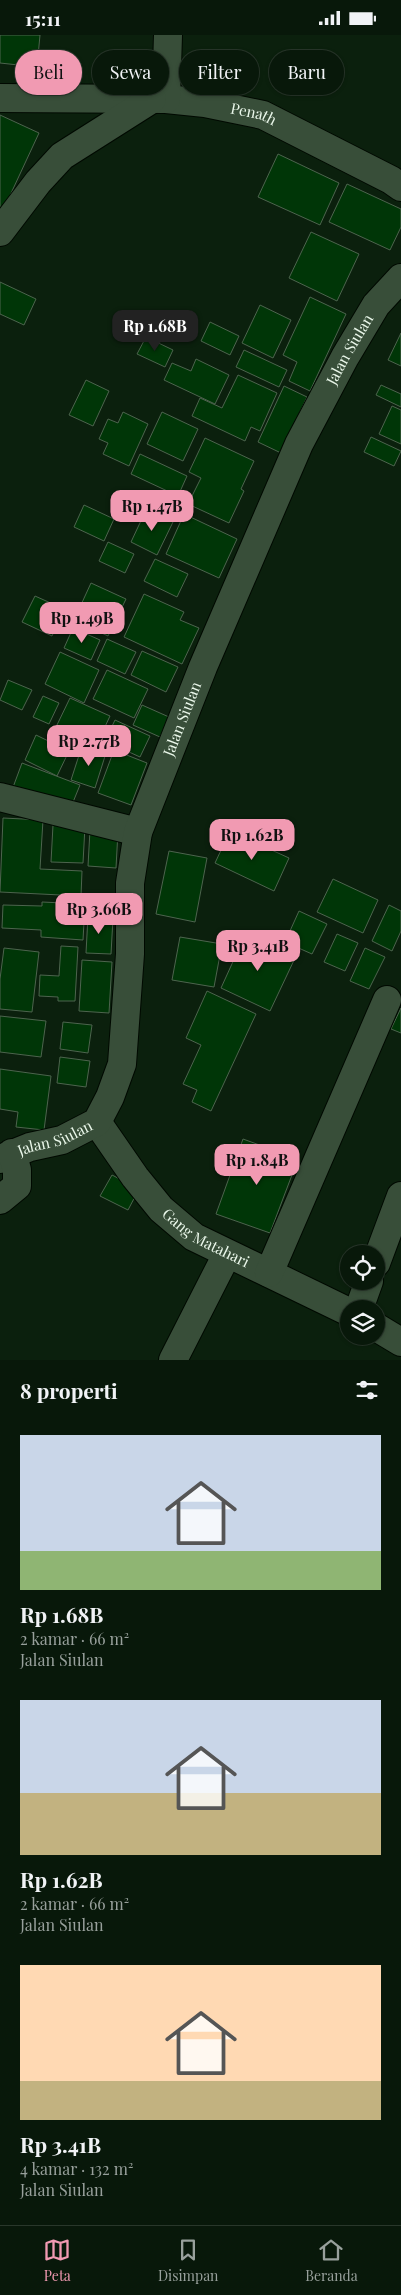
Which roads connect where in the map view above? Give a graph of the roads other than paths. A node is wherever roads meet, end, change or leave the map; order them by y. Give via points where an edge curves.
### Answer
1 (168, 35) edge
2 (0, 98) edge
3 (159, 99) junction
4 (398, 178) edge
5 (0, 232) edge
6 (401, 278) edge
7 (0, 797) edge
8 (138, 831) junction
9 (387, 1000) dead end
10 (97, 1122) junction
11 (9, 1173) edge
12 (401, 1196) edge
13 (383, 1245) edge
14 (226, 1254) junction
15 (268, 1273) junction
16 (340, 1308) edge
17 (385, 1332) edge
18 (401, 1342) edge
19 (173, 1360) edge

1 - 3 street
2 - 3 street, Penath
3 - 4 street, Penath via 205,103 263,115
3 - 5 street via 62,157 38,182
6 - 8 street, Jalan Siulan via 376,305 299,444 203,667
7 - 8 street
8 - 10 street, Jalan Siulan via 130,883 130,954 122,1064
9 - 15 street
10 - 11 street, Jalan Siulan via 62,1140 30,1147
10 - 14 street, Gang Matahari via 161,1209 194,1237
12 - 13 street
14 - 15 street, Gang Matahari
14 - 19 street
15 - 16 street, Gang Matahari
17 - 18 street

